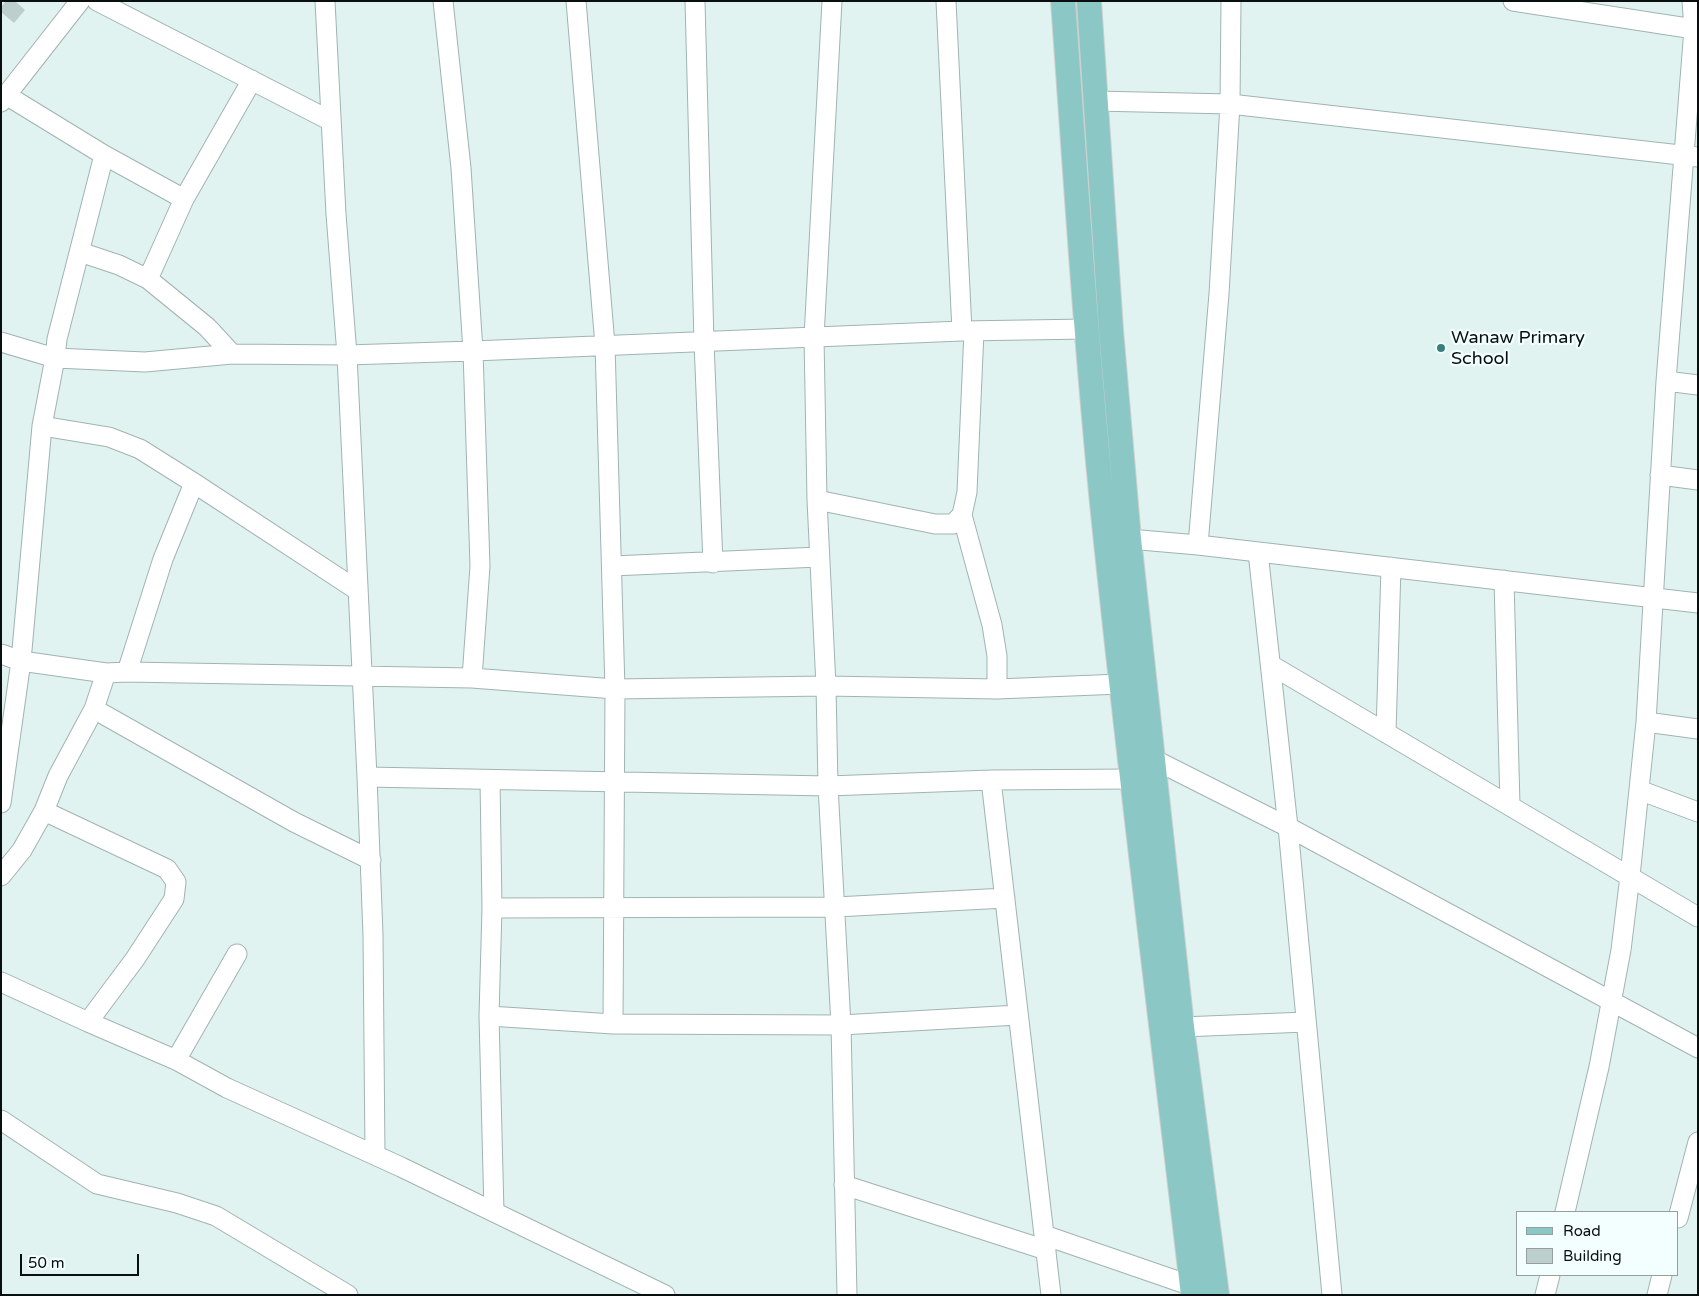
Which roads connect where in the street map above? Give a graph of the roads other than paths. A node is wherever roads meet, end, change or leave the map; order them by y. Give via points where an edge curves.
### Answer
1 (80, 1) edge
2 (97, 1) edge
3 (325, 1) edge
4 (443, 1) edge
5 (576, 1) edge
6 (695, 1) edge
7 (832, 1) edge
8 (946, 1) edge
9 (1063, 1) edge
10 (1089, 1) edge
11 (1231, 1) edge
12 (1514, 1) edge
13 (1692, 1) edge
14 (1546, 4) edge
15 (1694, 29) junction
16 (252, 80) junction
17 (3, 99) edge
18 (1095, 101) junction
19 (1230, 104) junction
20 (331, 120) junction
21 (104, 155) junction
22 (1690, 156) edge
23 (184, 199) junction
24 (80, 252) junction
25 (148, 279) junction
26 (1087, 329) junction
27 (968, 331) junction
28 (814, 337) junction
29 (1, 342) edge
30 (704, 342) junction
31 (605, 345) junction
32 (473, 351) junction
33 (232, 354) junction
34 (347, 355) junction
35 (55, 358) junction
36 (1666, 382) junction
37 (1698, 385) edge
38 (42, 426) junction
39 (1660, 475) junction
40 (1698, 480) edge
41 (194, 483) junction
42 (817, 500) junction
43 (962, 516) junction
44 (1130, 539) junction
45 (1198, 545) junction
46 (1258, 552) junction
47 (819, 557) junction
48 (713, 563) junction
49 (612, 566) junction
50 (1391, 567) junction
51 (1504, 580) junction
52 (358, 590) junction
53 (1654, 598) junction
54 (1698, 602) edge
55 (1, 654) edge
56 (21, 661) junction
57 (1270, 666) junction
58 (127, 672) junction
59 (106, 673) junction
60 (362, 676) junction
61 (472, 678) junction
62 (1121, 684) junction
63 (826, 686) junction
64 (615, 689) junction
65 (997, 689) junction
66 (94, 709) junction
67 (1646, 722) junction
68 (1698, 729) edge
69 (1386, 733) junction
70 (1153, 759) junction
71 (367, 777) junction
72 (1131, 779) junction
73 (490, 780) junction
74 (991, 780) junction
75 (614, 782) junction
76 (828, 786) junction
77 (1639, 790) junction
78 (1, 803) edge
79 (1510, 805) junction
80 (44, 811) junction
81 (1698, 812) edge
82 (1288, 827) junction
83 (371, 860) junction
84 (1, 876) edge
85 (1630, 876) junction
86 (1004, 898) junction
87 (614, 907) junction
88 (836, 907) junction
89 (492, 908) junction
90 (1698, 917) edge
91 (237, 954) dead end
92 (1, 982) edge
93 (1612, 1001) junction
94 (1018, 1015) junction
95 (489, 1016) junction
96 (88, 1022) junction
97 (1306, 1022) junction
98 (613, 1024) junction
99 (841, 1025) junction
100 (1182, 1027) junction
101 (1698, 1048) edge
102 (176, 1060) junction
103 (1, 1120) edge
104 (1698, 1142) edge
105 (375, 1155) junction
106 (844, 1185) junction
107 (1565, 1211) edge
108 (494, 1212) junction
109 (1679, 1214) edge
110 (1045, 1243) junction
111 (1550, 1276) edge
112 (1662, 1276) edge
113 (1192, 1290) edge
114 (348, 1295) edge
115 (665, 1295) edge
116 (847, 1295) edge
117 (1052, 1295) edge
118 (1216, 1295) edge
119 (1332, 1295) edge
120 (1545, 1295) edge
121 (1657, 1295) edge

1 - 17 street
2 - 16 street
3 - 20 street
4 - 32 street via 461,168
5 - 31 street
6 - 30 street
7 - 28 street
8 - 27 street
9 - 26 main road
10 - 18 main road
11 - 19 street
12 - 14 street
13 - 15 street
14 - 15 street
15 - 22 street
16 - 20 street
16 - 23 street
17 - 21 street
18 - 19 street
18 - 44 main road
19 - 22 street
19 - 45 street via 1220,294
20 - 34 street
21 - 23 street
21 - 24 street
22 - 36 street
23 - 25 street
24 - 25 street
24 - 35 street via 57,338
25 - 33 street via 206,326
26 - 27 street
26 - 62 main road
27 - 28 street
27 - 43 street via 967,492
28 - 30 street
28 - 42 street
29 - 35 street
30 - 31 street
30 - 48 street
31 - 32 street
31 - 49 street
32 - 34 street
32 - 61 street via 480,566
33 - 34 street
33 - 35 street via 145,362
34 - 52 street
35 - 38 street
36 - 37 street
36 - 39 street
38 - 41 street via 109,437 140,449
38 - 56 street
39 - 40 street
39 - 53 street
41 - 52 street
41 - 58 street via 164,559
42 - 43 street via 935,524 953,524
42 - 47 street
43 - 65 street via 992,625 997,656
44 - 45 street
44 - 70 main road
45 - 46 street
46 - 50 street
46 - 57 street
47 - 48 street
47 - 63 street
48 - 49 street
49 - 64 street
50 - 51 street
50 - 69 street
51 - 53 street
51 - 79 street
52 - 60 street
53 - 54 street
53 - 67 street
55 - 56 street
56 - 59 street
56 - 78 street
57 - 69 street
57 - 82 street
58 - 59 street
58 - 60 street
59 - 66 street
60 - 61 street
60 - 71 street
61 - 64 street
62 - 65 street
62 - 72 main road
63 - 64 street
63 - 65 street
63 - 76 street
64 - 75 street
66 - 80 street via 58,776
66 - 83 street via 294,822
67 - 68 street
67 - 77 street
69 - 79 street
70 - 82 street
70 - 100 main road
71 - 73 street
71 - 83 street
72 - 74 street
72 - 113 main road
73 - 75 street
73 - 89 street
74 - 76 street
74 - 86 street
75 - 76 street
75 - 87 street
76 - 88 street
77 - 81 street
77 - 85 street
79 - 85 street
80 - 84 street via 22,850
80 - 96 street via 167,869 176,882 174,899
82 - 93 street
82 - 97 street
83 - 105 street
85 - 90 street
85 - 93 street via 1622,950
86 - 88 street
86 - 94 street
87 - 88 street
87 - 89 street
87 - 98 street
88 - 99 street
89 - 95 street
91 - 102 street
92 - 96 street
93 - 101 street
93 - 107 street
94 - 99 street
94 - 110 street
95 - 98 street
95 - 108 street
96 - 102 street
97 - 100 street
97 - 119 street
98 - 99 street
99 - 106 street
100 - 118 main road
102 - 105 street via 228,1088
103 - 114 street via 97,1184 216,1216
104 - 109 street
105 - 108 street
106 - 110 street
106 - 116 street
108 - 115 street
110 - 113 street
110 - 117 street
111 - 120 street
112 - 121 street

